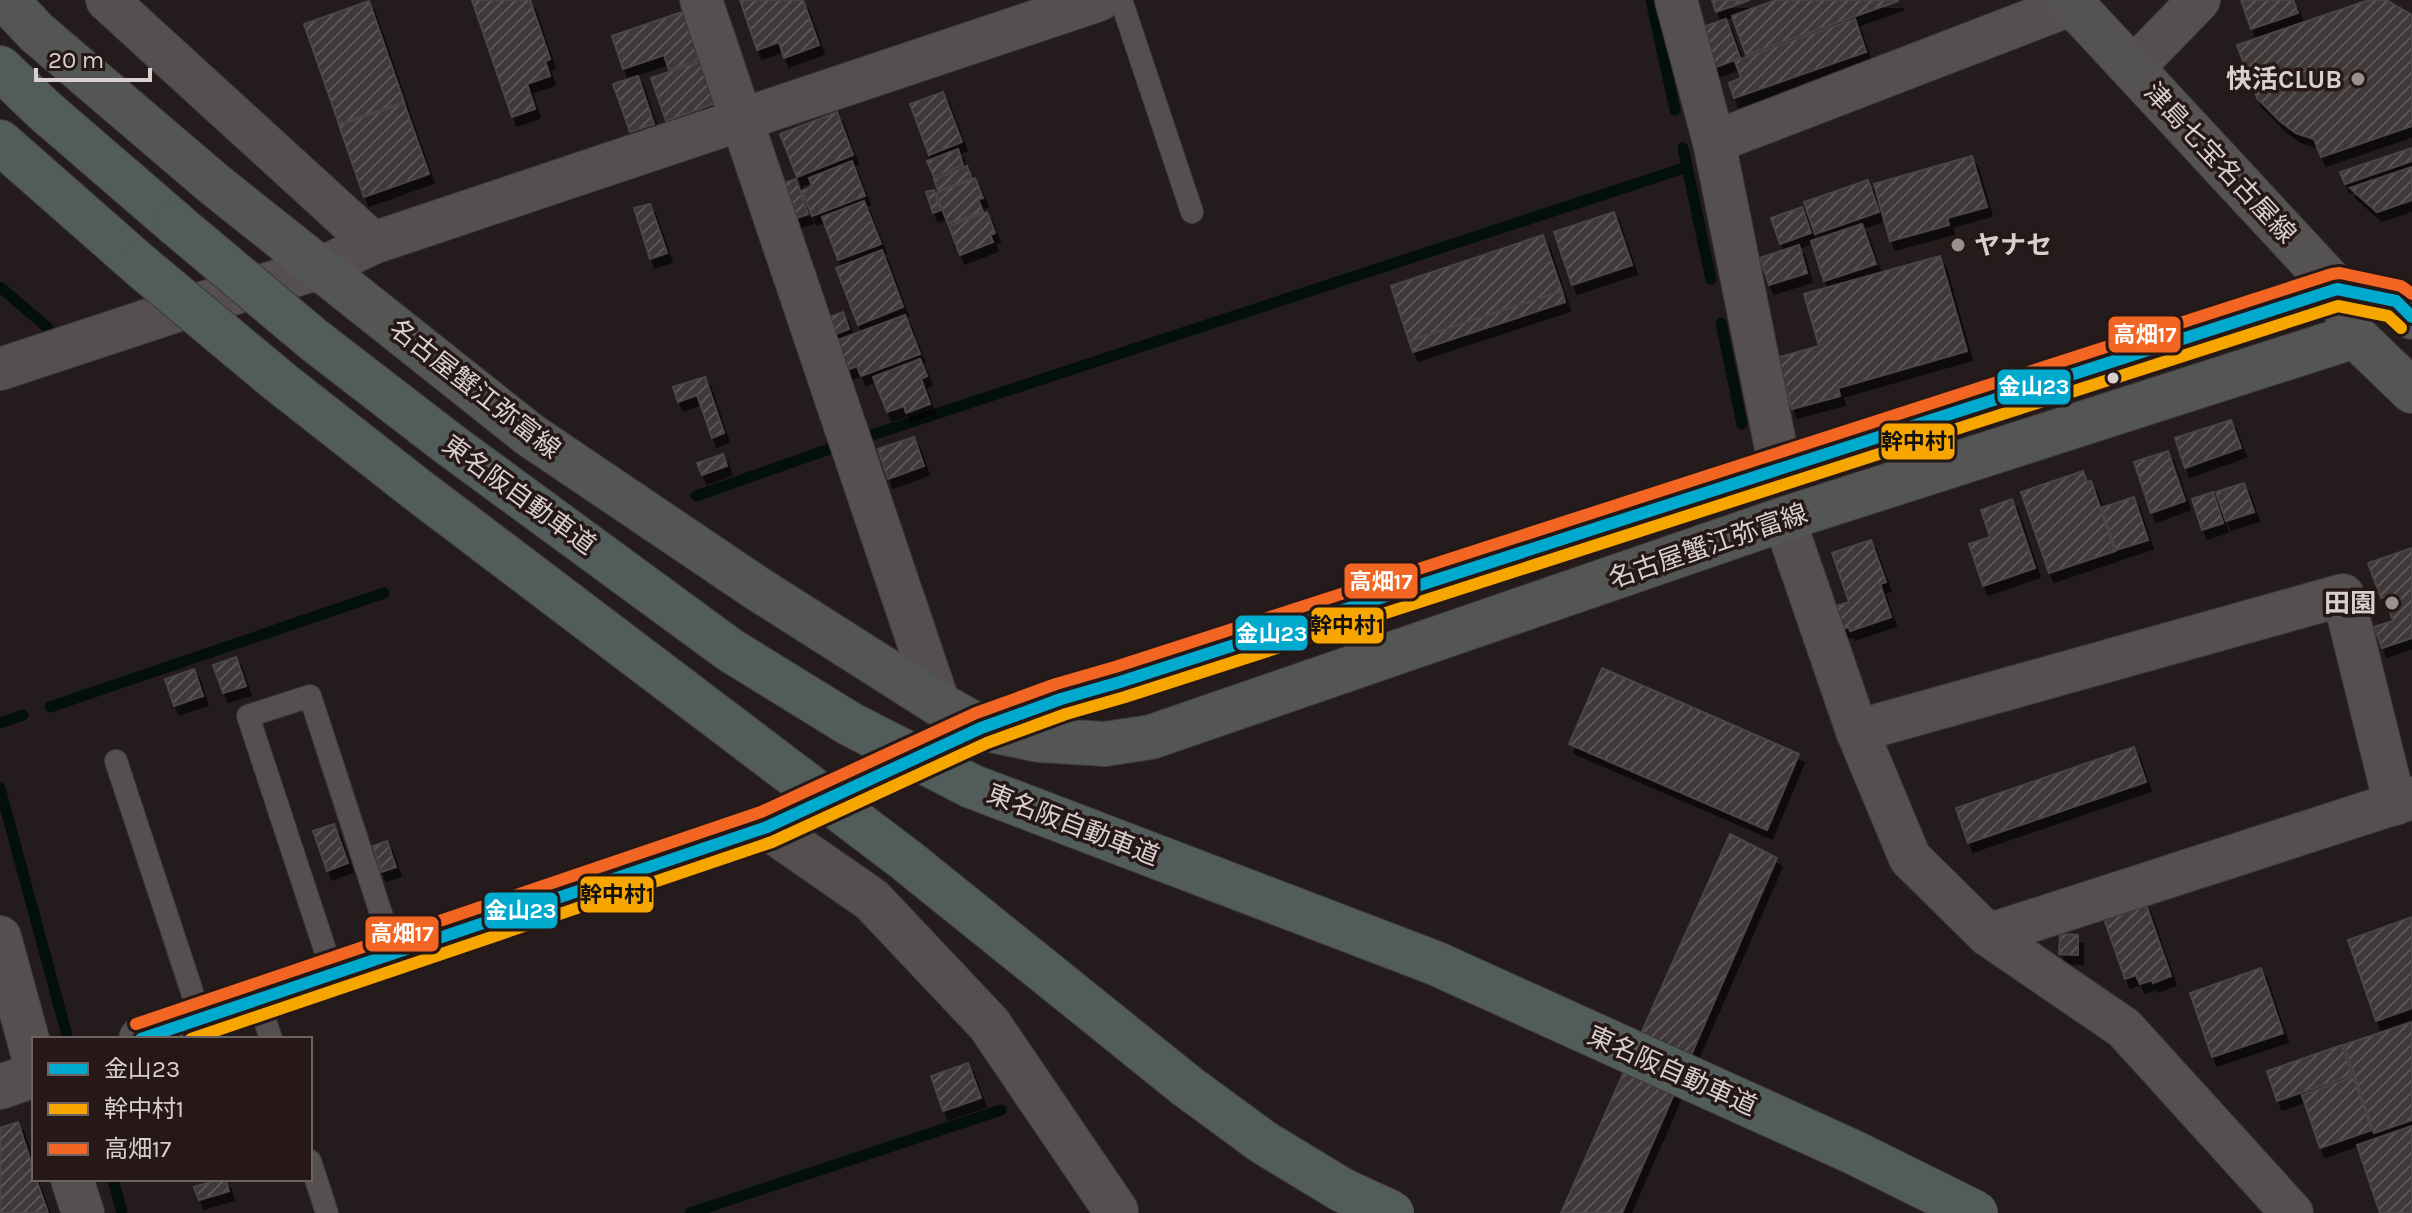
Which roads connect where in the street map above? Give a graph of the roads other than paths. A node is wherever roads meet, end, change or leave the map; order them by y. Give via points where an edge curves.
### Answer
1 (6, 0) edge
2 (107, 0) edge
3 (701, 0) edge
4 (1099, 0) edge
5 (1121, 0) edge
6 (1676, 0) edge
7 (2199, 0) edge
8 (2071, 2) edge
9 (0, 68) edge
10 (2132, 69) junction
11 (741, 120) junction
12 (0, 142) edge
13 (1714, 142) junction
14 (1192, 212) dead end
15 (373, 243) junction
16 (321, 268) junction
17 (2337, 289) junction
18 (2407, 305) edge
19 (2355, 336) junction
20 (0, 369) edge
21 (2412, 391) edge
22 (1780, 468) junction
23 (1784, 519) junction
24 (939, 704) junction
25 (981, 728) junction
26 (1857, 731) junction
27 (116, 761) dead end
28 (2404, 801) edge
29 (767, 827) junction
30 (1988, 935) junction
31 (0, 937) edge
32 (394, 953) junction
33 (333, 974) junction
34 (201, 1019) junction
35 (264, 1019) edge
36 (147, 1037) edge
37 (32, 1054) edge
38 (32, 1076) edge
39 (0, 1087) edge
40 (312, 1167) edge
41 (73, 1181) edge
42 (1118, 1212) edge
43 (83, 1213) edge
44 (327, 1213) edge
45 (1392, 1213) edge
46 (1976, 1213) edge
47 (2292, 1213) edge

1 - 16 main road, 名古屋蟹江弥富線 via 48,43
2 - 15 street
3 - 11 street
4 - 11 street
5 - 14 lane
6 - 13 street
7 - 10 street
8 - 10 main road, 津島七宝名古屋線
8 - 13 street
9 - 46 highway, 東名阪自動車道, bridge via 314,340 730,650 850,724 971,786 1435,963
10 - 17 main road, 津島七宝名古屋線
11 - 15 street
11 - 24 street
12 - 45 highway, bridge via 280,382 906,860 1188,1087 1263,1142
13 - 22 street
15 - 16 street
16 - 20 street
16 - 24 main road, 名古屋蟹江弥富線 via 530,435
17 - 18 main road, 名古屋蟹江弥富線
17 - 19 main road, 津島七宝名古屋線
17 - 22 main road, 名古屋蟹江弥富線
18 - 19 street
19 - 21 main road
19 - 23 main road, 名古屋蟹江弥富線
22 - 25 main road, 名古屋蟹江弥富線
23 - 25 main road, 名古屋蟹江弥富線 via 1151,737 1105,744 1039,740
23 - 26 street
24 - 25 main road, 名古屋蟹江弥富線
25 - 29 street
26 - 28 street via 2343,595
26 - 30 street via 1910,858
27 - 34 lane
28 - 30 street
29 - 32 street
29 - 42 street via 872,900 989,1024
30 - 47 street via 2124,1028
31 - 37 street
32 - 33 street
32 - 33 lane via 310,696 248,716
33 - 35 street
34 - 35 street
34 - 36 street
38 - 39 street
40 - 44 lane
41 - 43 street

